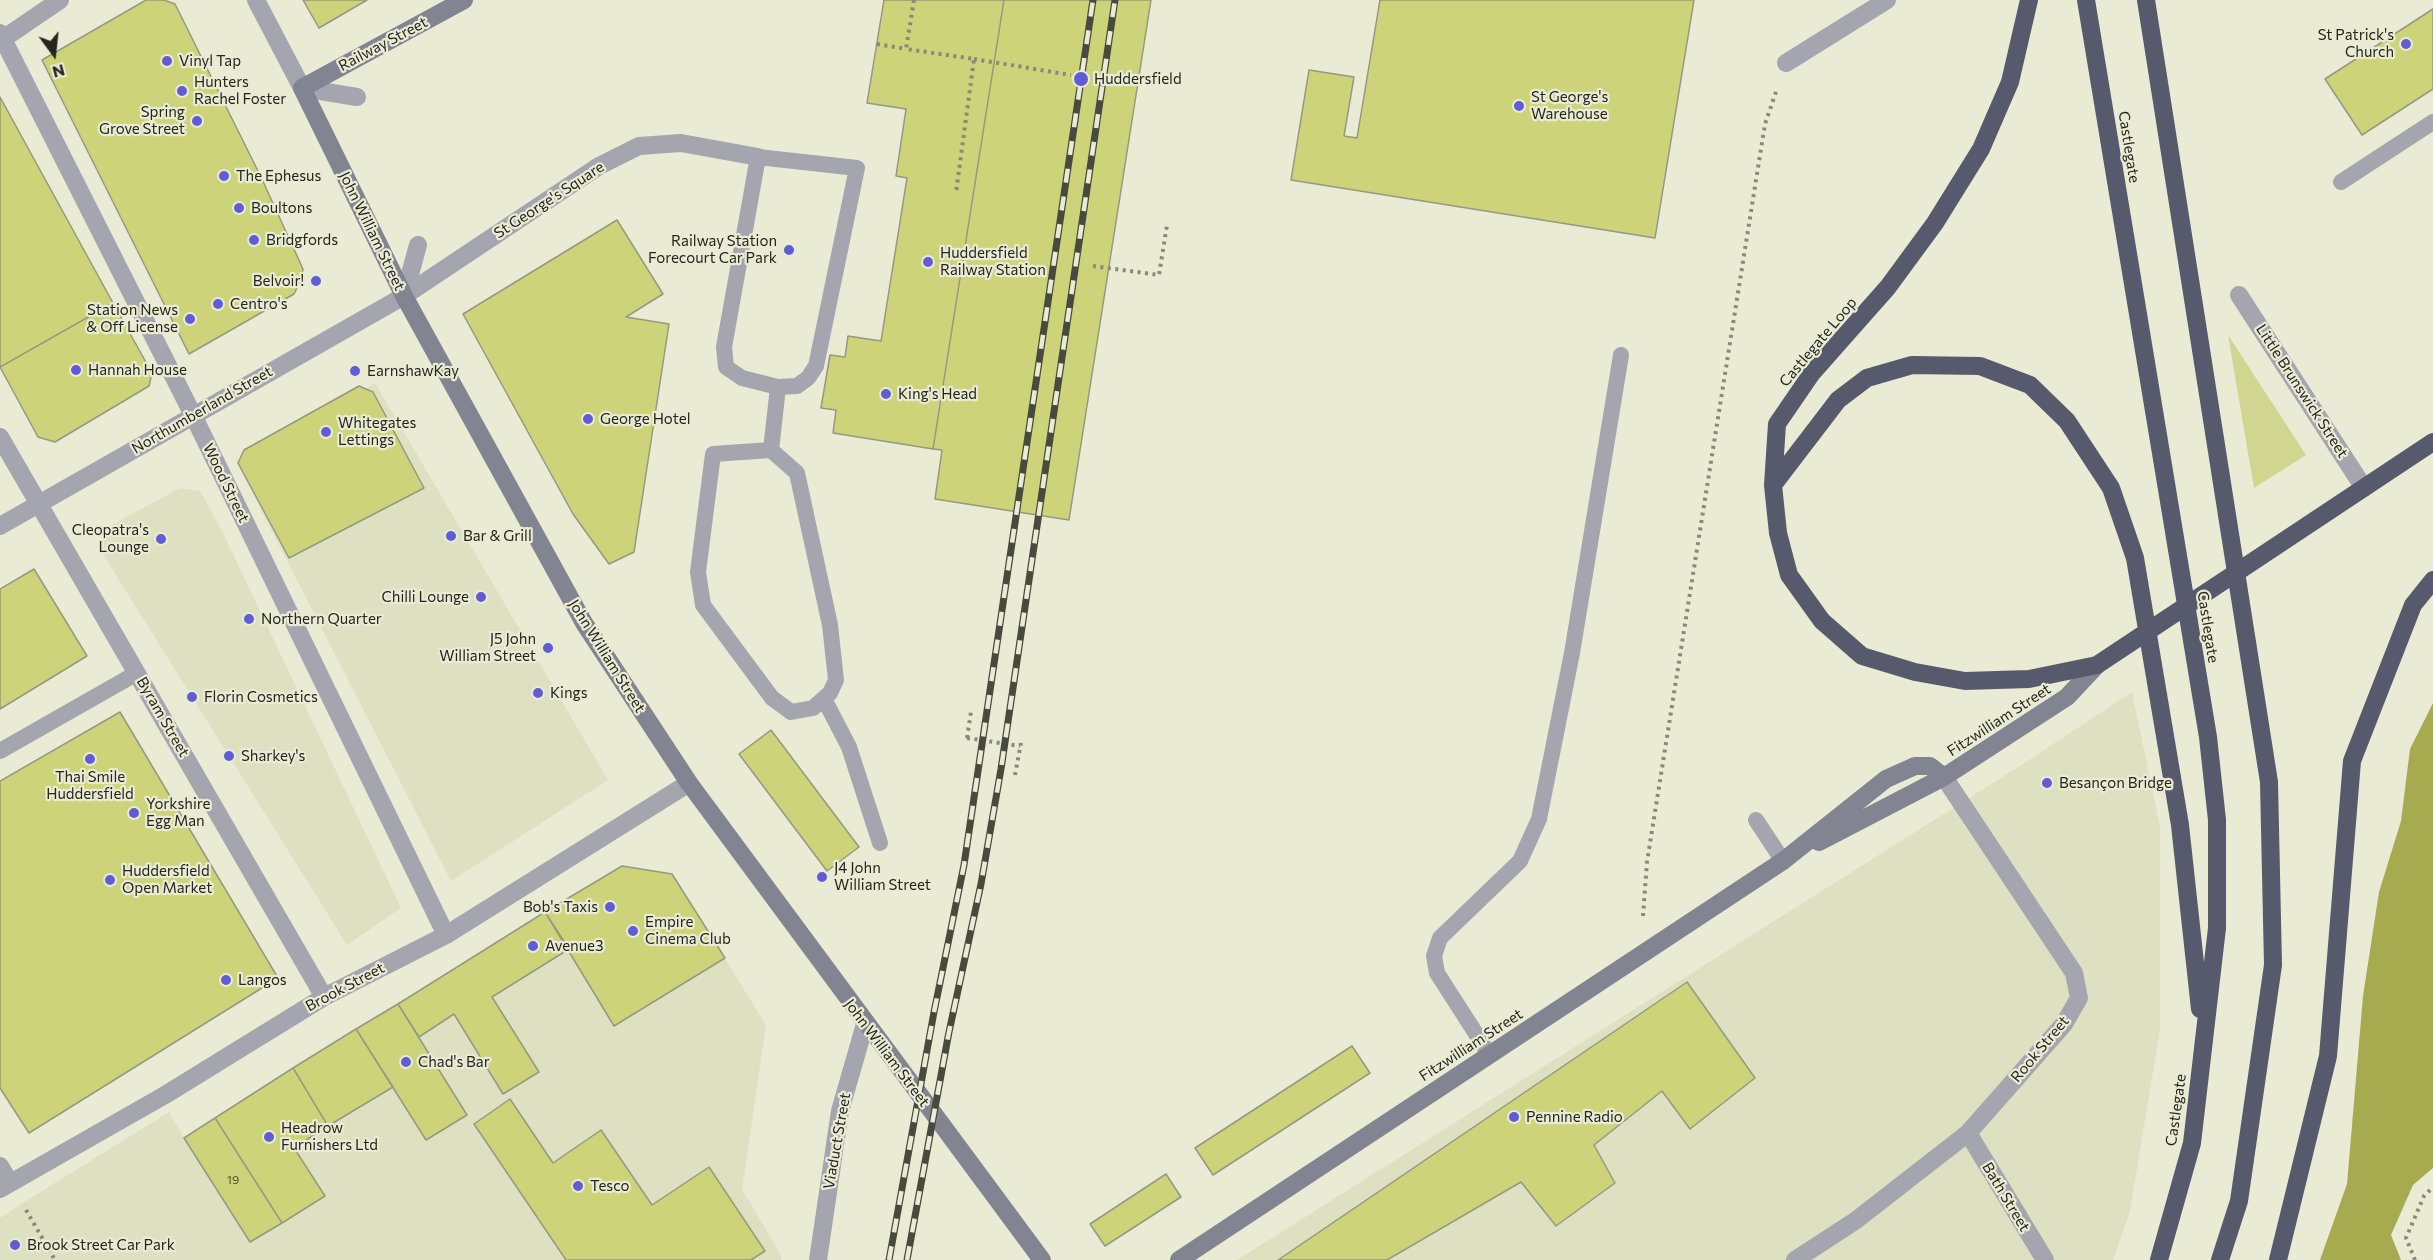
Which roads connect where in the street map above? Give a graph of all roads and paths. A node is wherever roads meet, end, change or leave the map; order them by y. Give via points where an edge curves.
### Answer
1 (60, 0) edge
2 (256, 0) edge
3 (464, 0) edge
4 (914, 0) edge
5 (1887, 0) edge
6 (2029, 0) edge
7 (2086, 0) edge
8 (2146, 0) edge
9 (1, 38) edge
10 (877, 44) dead end
11 (906, 48) junction
12 (974, 59) junction
13 (1786, 63) joint
14 (1071, 75) dead end
15 (302, 88) junction
16 (357, 97) dead end
17 (2433, 122) edge
18 (758, 157) junction
19 (2341, 182) dead end
20 (956, 193) dead end
21 (1167, 225) dead end
22 (418, 245) dead end
23 (1093, 266) dead end
24 (2239, 295) dead end
25 (404, 296) junction
26 (1622, 355) dead end
27 (778, 387) junction
28 (193, 415) junction
29 (0, 437) edge
30 (2433, 442) edge
31 (771, 450) junction
32 (1773, 485) junction
33 (2364, 488) junction
34 (39, 502) junction
35 (0, 526) edge
36 (2433, 579) edge
37 (2097, 664) junction
38 (137, 673) junction
39 (824, 699) junction
40 (971, 712) dead end
41 (0, 751) edge
42 (1015, 775) dead end
43 (1944, 777) junction
44 (689, 783) junction
45 (1756, 820) dead end
46 (880, 843) dead end
47 (1783, 861) junction
48 (446, 935) junction
49 (1639, 956) junction
50 (324, 997) junction
51 (865, 1024) junction
52 (2204, 1040) junction
53 (1489, 1054) junction
54 (1968, 1133) junction
55 (0, 1166) edge
56 (5, 1186) edge
57 (2433, 1187) edge
58 (55, 1260) edge
59 (818, 1260) edge
60 (1042, 1260) edge
61 (1179, 1260) edge
62 (1795, 1260) edge
63 (2045, 1260) edge
64 (2159, 1260) edge
65 (2220, 1260) edge
66 (2278, 1260) edge
67 (2415, 1260) edge

1 - 9 street
2 - 15 street, John William Street
3 - 15 street, Railway Street
4 - 11 path
5 - 13 street
6 - 32 highway, Castlegate Loop via 2010,82 1981,149 1895,278 1812,373 1777,424
7 - 52 highway, Castlegate via 2211,758 2217,820 2217,928
8 - 65 highway via 2269,782 2273,965 2239,1201
9 - 28 street, Wood Street
10 - 11 path
11 - 12 path
12 - 14 path
12 - 20 path
13 - 49 path via 1765,124 1647,862
15 - 16 street
15 - 25 street, John William Street
17 - 19 lane
18 - 25 street, St George's Square via 681,143 639,146 599,166
18 - 27 lane via 724,347 726,367 742,378
18 - 27 lane via 857,168 816,366 796,386
21 - 23 path via 1159,275
22 - 25 street
24 - 33 street, Little Brunswick Street
25 - 28 street, Northumberland Street
25 - 44 street, John William Street via 584,623
26 - 53 lane via 1572,653 1539,819 1520,861 1440,938 1434,956 1437,974
27 - 31 lane
28 - 34 street, Northumberland Street
28 - 48 street, Wood Street
29 - 34 street, Byram Street
30 - 33 highway
31 - 39 lane via 798,473 830,625 836,680
31 - 39 lane via 713,454 698,572 704,605 772,698 791,712 813,708
32 - 37 highway, Castlegate Loop via 1778,533 1789,575 1822,621 1862,656 1915,672 1965,681 2029,679
32 - 52 highway via 1838,400 1867,378 1912,365 1980,366 2030,385 2067,421 2111,489 2135,558 2180,825
33 - 37 highway
34 - 35 street, Northumberland Street
34 - 38 street, Byram Street
36 - 66 highway via 2414,605 2352,761 2328,1056
37 - 43 street, Fitzwilliam Street via 2067,697
38 - 41 lane
38 - 50 street, Byram Street
39 - 46 lane via 849,747
40 - 42 path via 967,739 1020,744
43 - 47 street, Fitzwilliam Street
43 - 47 street, Fitzwilliam Street via 1930,766 1915,766 1886,779
43 - 54 street, Rook Street via 2074,973 2079,998 2064,1024
44 - 48 street, Brook Street
44 - 51 street, John William Street
45 - 47 lane
47 - 49 street, Fitzwilliam Street
48 - 50 street, Brook Street
49 - 53 street, Fitzwilliam Street
50 - 56 street, Brook Street via 165,1095
51 - 59 street, Viaduct Street via 840,1111
51 - 60 street, John William Street
52 - 64 highway, Castlegate via 2192,1143
53 - 61 street, Fitzwilliam Street
54 - 62 street, Rook Street via 1855,1221
54 - 63 street, Bath Street
55 - 56 street
56 - 58 path
57 - 67 path via 2424,1196 2406,1238

